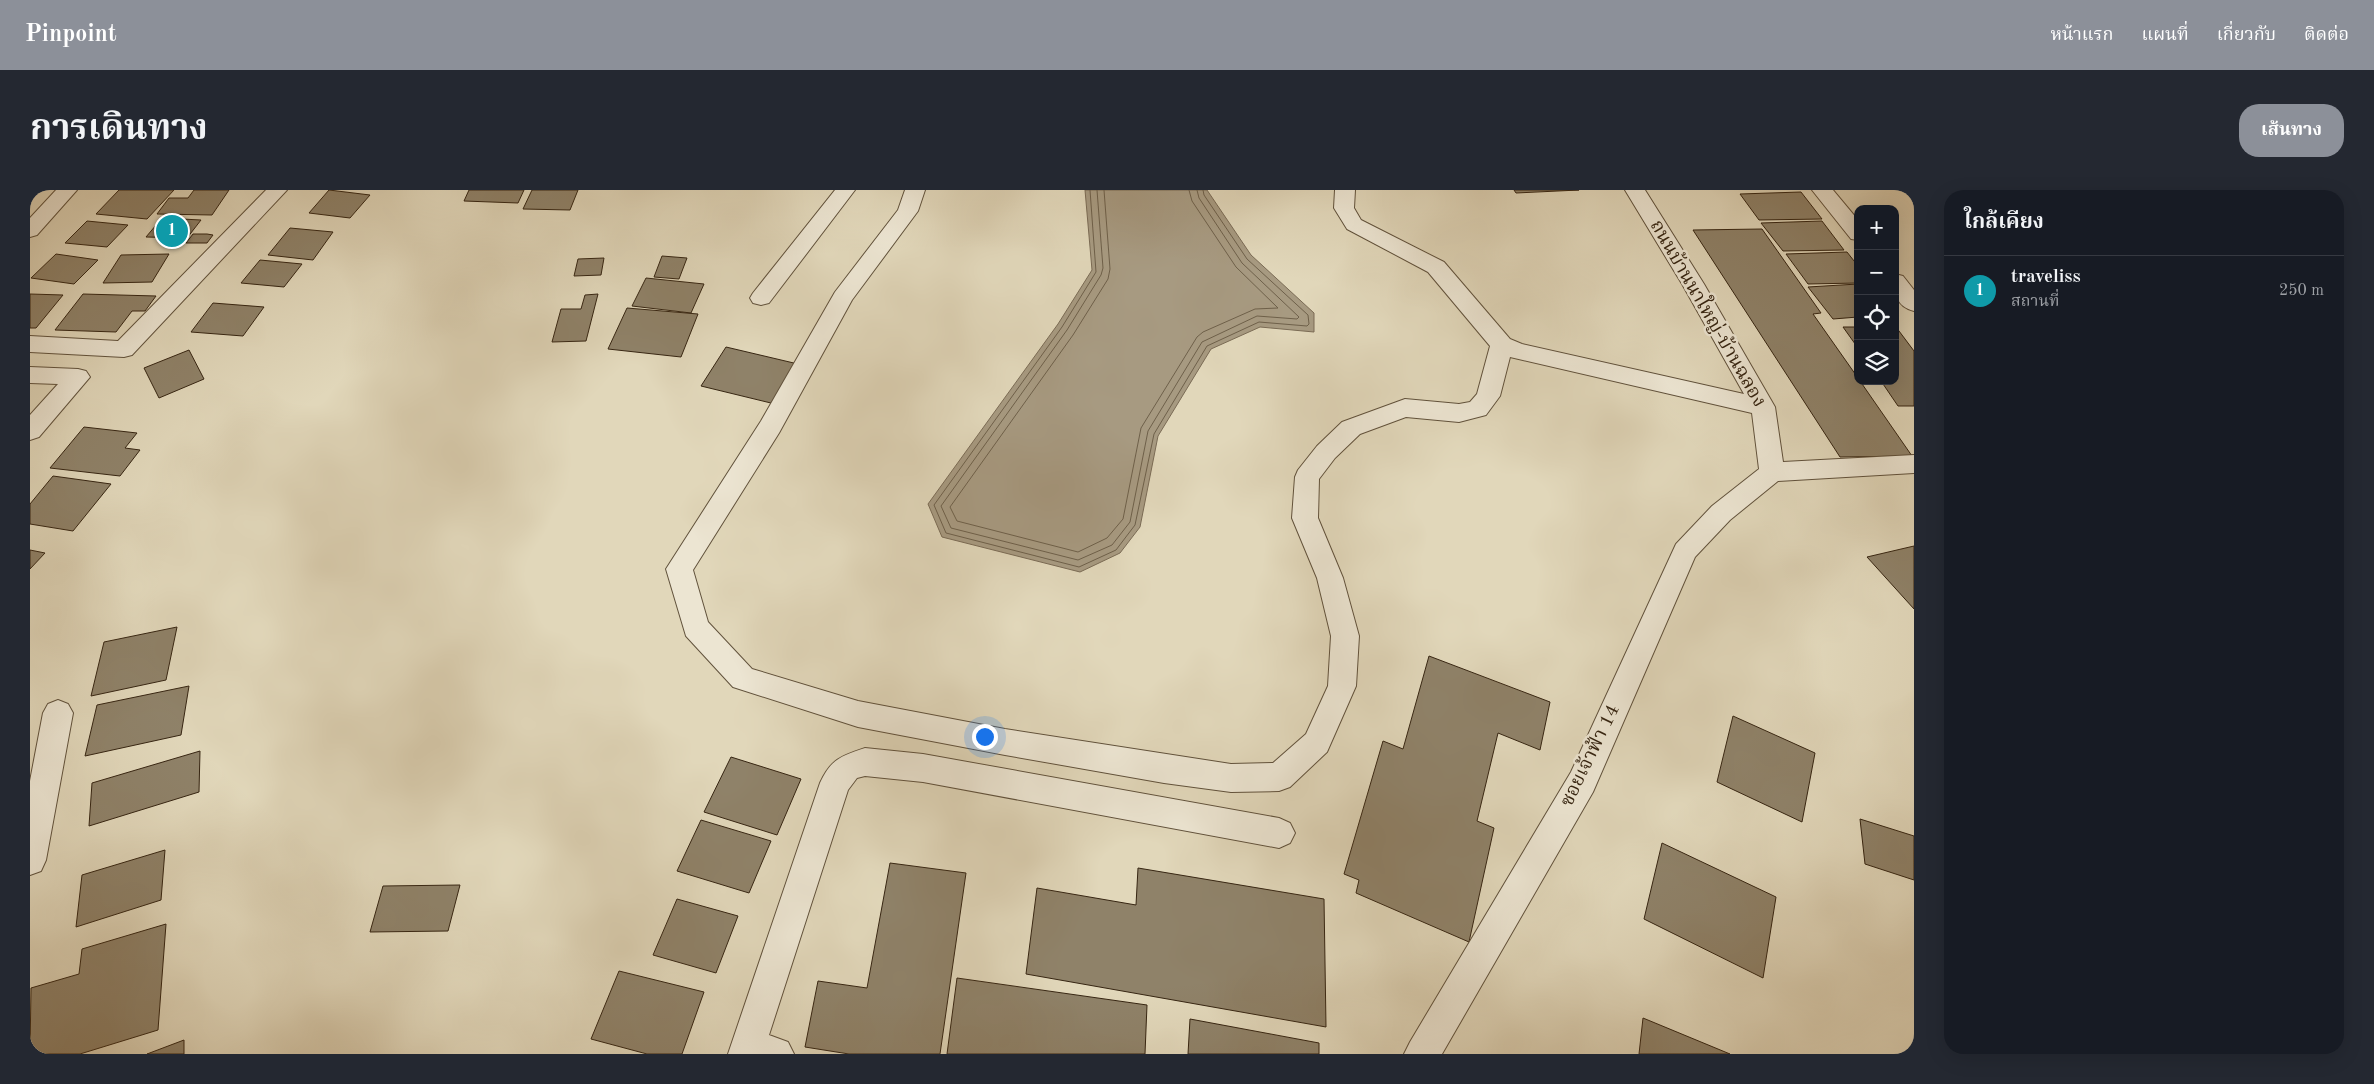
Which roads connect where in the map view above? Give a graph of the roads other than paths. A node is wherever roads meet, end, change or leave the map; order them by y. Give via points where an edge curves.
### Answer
1 (67, 190) edge
2 (277, 190) edge
3 (845, 190) edge
4 (915, 190) edge
5 (1346, 190) edge
6 (1635, 190) edge
7 (1822, 190) edge
8 (1854, 229) edge
9 (30, 230) edge
10 (1899, 286) edge
11 (761, 298) dead end
12 (1914, 304) edge
13 (30, 344) edge
14 (1502, 345) junction
15 (30, 375) edge
16 (1762, 406) junction
17 (30, 431) edge
18 (1914, 464) edge
19 (1772, 472) junction
20 (58, 713) dead end
21 (1279, 833) dead end
22 (30, 860) edge
23 (757, 1052) edge
24 (1422, 1054) edge

1 - 9 street
2 - 13 street via 124,349
3 - 11 street
4 - 14 street via 908,211 843,297 770,426 679,569 696,628 742,678 858,714 1164,769 1231,778 1279,777 1317,743 1342,686 1345,636 1330,578 1305,518 1307,477 1326,452 1351,428 1405,408 1459,412 1478,409 1488,396
5 - 14 street via 1344,208 1354,224 1436,267
6 - 16 street, ถนนบ้านนาใหญ่-บ้านฉลอง
7 - 8 street
10 - 12 street
14 - 16 street
15 - 17 street via 78,377
16 - 19 street, ถนนบ้านนาใหญ่-บ้านฉลอง
18 - 19 street
19 - 24 street, ซอยเจ้าฟ้า 14 via 1721,513 1685,551 1582,782
20 - 22 street
21 - 23 street via 923,768 865,762 848,768 835,783

